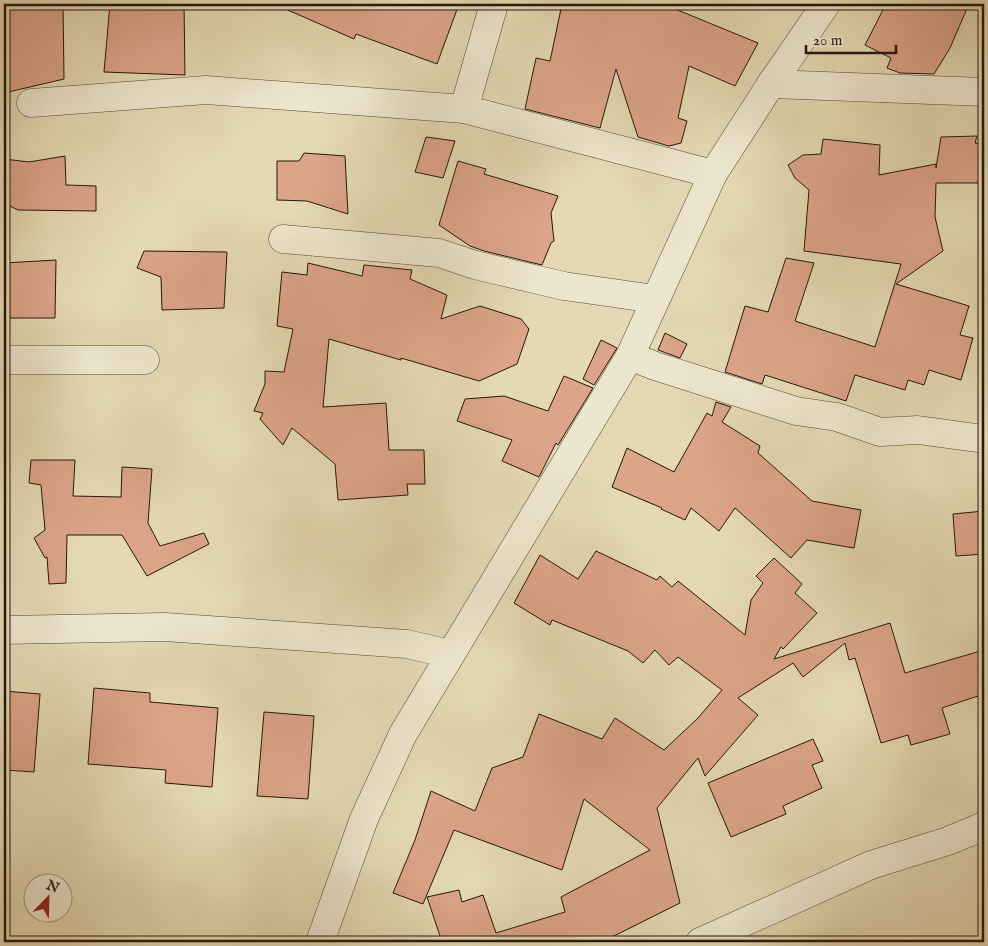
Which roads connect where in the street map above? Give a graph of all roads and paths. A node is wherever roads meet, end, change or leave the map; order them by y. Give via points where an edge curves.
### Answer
1 (494, 4) edge
2 (826, 4) edge
3 (771, 84) junction
4 (984, 92) edge
5 (31, 104) dead end
6 (464, 110) junction
7 (713, 174) junction
8 (283, 239) dead end
9 (655, 299) junction
10 (630, 356) junction
11 (4, 360) edge
12 (145, 360) dead end
13 (984, 439) edge
14 (4, 630) edge
15 (450, 654) junction
16 (984, 826) edge
17 (320, 942) edge
18 (700, 942) edge

1 - 6 street
2 - 3 street
3 - 4 street
3 - 7 street
5 - 6 street via 206,90
6 - 7 street
7 - 9 street
8 - 9 street via 439,253 564,286
9 - 10 street
10 - 13 street via 796,410 837,417 880,432 918,430
10 - 15 street
11 - 12 street
14 - 15 street via 165,627 407,644
15 - 17 street via 403,734 381,780
16 - 18 street via 948,841 870,865

